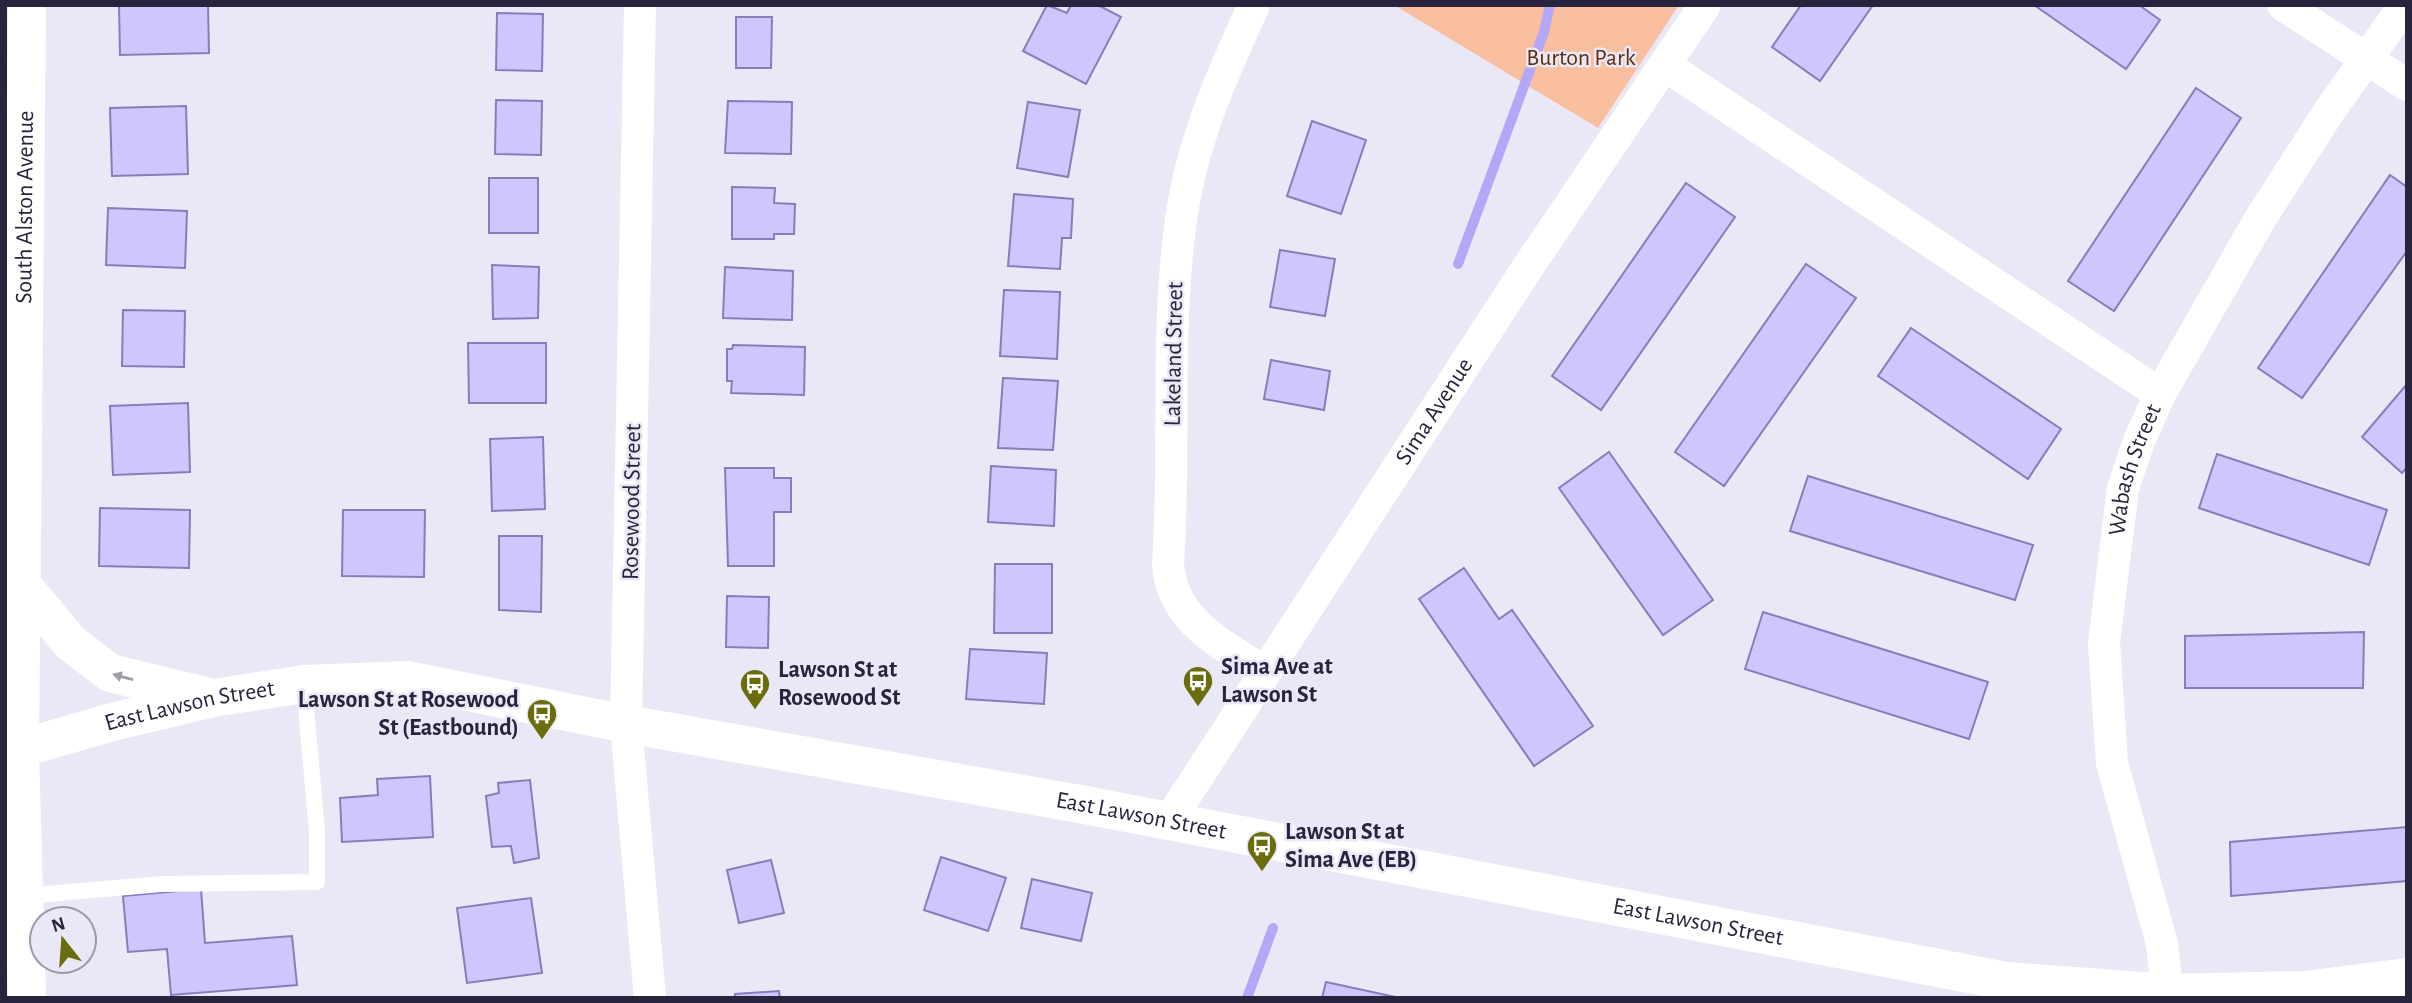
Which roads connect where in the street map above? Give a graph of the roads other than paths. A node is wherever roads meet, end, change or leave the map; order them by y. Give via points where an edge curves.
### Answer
1 (27, 5) edge
2 (640, 5) edge
3 (1254, 5) edge
4 (1705, 5) edge
5 (2283, 5) edge
6 (2405, 5) edge
7 (2366, 60) junction
8 (1666, 66) junction
9 (2407, 85) edge
10 (16, 146) edge
11 (2160, 394) junction
12 (23, 586) junction
13 (1264, 672) junction
14 (304, 684) junction
15 (214, 698) junction
16 (626, 724) junction
17 (13, 751) edge
18 (1169, 821) junction
19 (25, 896) junction
20 (2407, 977) edge
21 (2168, 996) edge
22 (27, 998) edge
23 (650, 998) edge

1 - 10 street, South Alston Avenue
2 - 16 street, Rosewood Street
3 - 13 street, Lakeland Street via 1213,94 1181,220 1175,282 1168,565 1178,606 1193,622
4 - 8 street, Sima Avenue
5 - 7 street
6 - 7 street, Wabash Street
7 - 9 street
7 - 11 street, Wabash Street via 2260,219
8 - 11 street
8 - 13 street, Sima Avenue via 1526,270
10 - 12 street, South Alston Avenue
11 - 21 street, Wabash Street via 2123,488 2104,643 2112,763 2162,944
15 -> 12 street via 110,673 71,643
12 - 17 street, South Alston Avenue
13 - 18 street, Sima Avenue
14 - 15 street, East Lawson Street
14 - 16 street, East Lawson Street via 408,680
14 - 19 lane via 317,882 161,884
15 - 17 street, East Lawson Street
16 - 18 street, East Lawson Street
16 - 23 street, Rosewood Street
17 - 19 street, South Alston Avenue
18 - 21 street, East Lawson Street via 2006,981
19 - 22 street, South Alston Avenue
20 - 21 street, East Lawson Street via 2305,990

